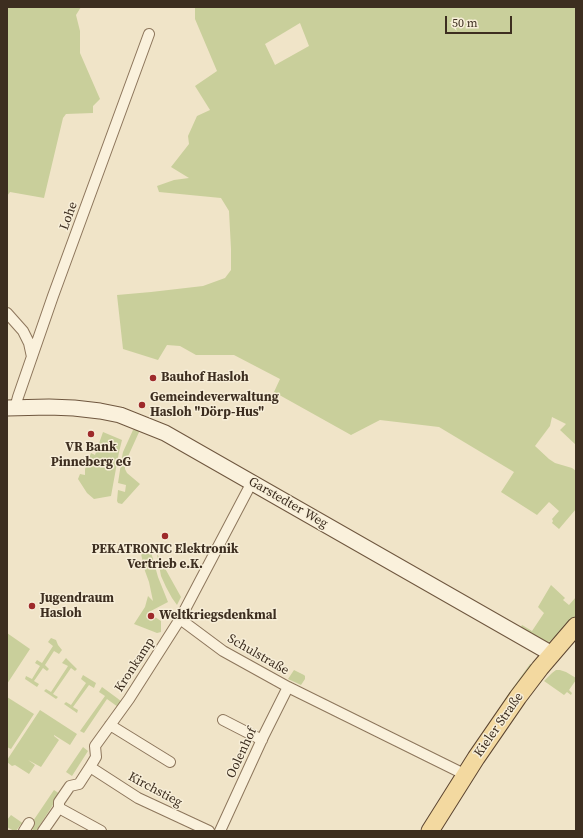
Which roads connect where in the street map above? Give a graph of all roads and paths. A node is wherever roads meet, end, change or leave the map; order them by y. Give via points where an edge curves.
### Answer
1 (149, 34) dead end
2 (7, 313) edge
3 (32, 357) junction
4 (11, 408) edge
5 (252, 482) junction
6 (180, 619) junction
7 (576, 626) edge
8 (552, 654) junction
9 (288, 686) junction
10 (223, 720) dead end
11 (110, 725) junction
12 (262, 740) junction
13 (170, 762) dead end
14 (90, 767) junction
15 (466, 775) junction
16 (59, 808) junction
17 (43, 831) edge
18 (101, 831) edge
19 (209, 831) edge
20 (220, 831) edge
21 (430, 831) edge

1 - 3 street, Lohe
2 - 3 street via 23,331 29,342
3 - 4 street, Lohe
4 - 5 main road, Garstedter Weg via 74,408 120,415 165,433
5 - 6 street
5 - 8 main road, Garstedter Weg
6 - 9 street, Schulstraße via 223,651
6 - 11 street, Kronkamp
7 - 8 main road, Kieler Straße
8 - 15 main road, Kieler Straße via 510,708
9 - 12 street, Oolenhof
9 - 15 street, Schulstraße
10 - 12 street
11 - 13 street
11 - 14 street, Kronkamp via 95,746 96,757
12 - 20 street, Oolenhof
14 - 16 street, Kronkamp via 79,784 70,786 59,802
14 - 19 street, Kirchstieg via 138,798
15 - 21 main road, Kieler Straße
16 - 17 street, Kronkamp
16 - 18 street

